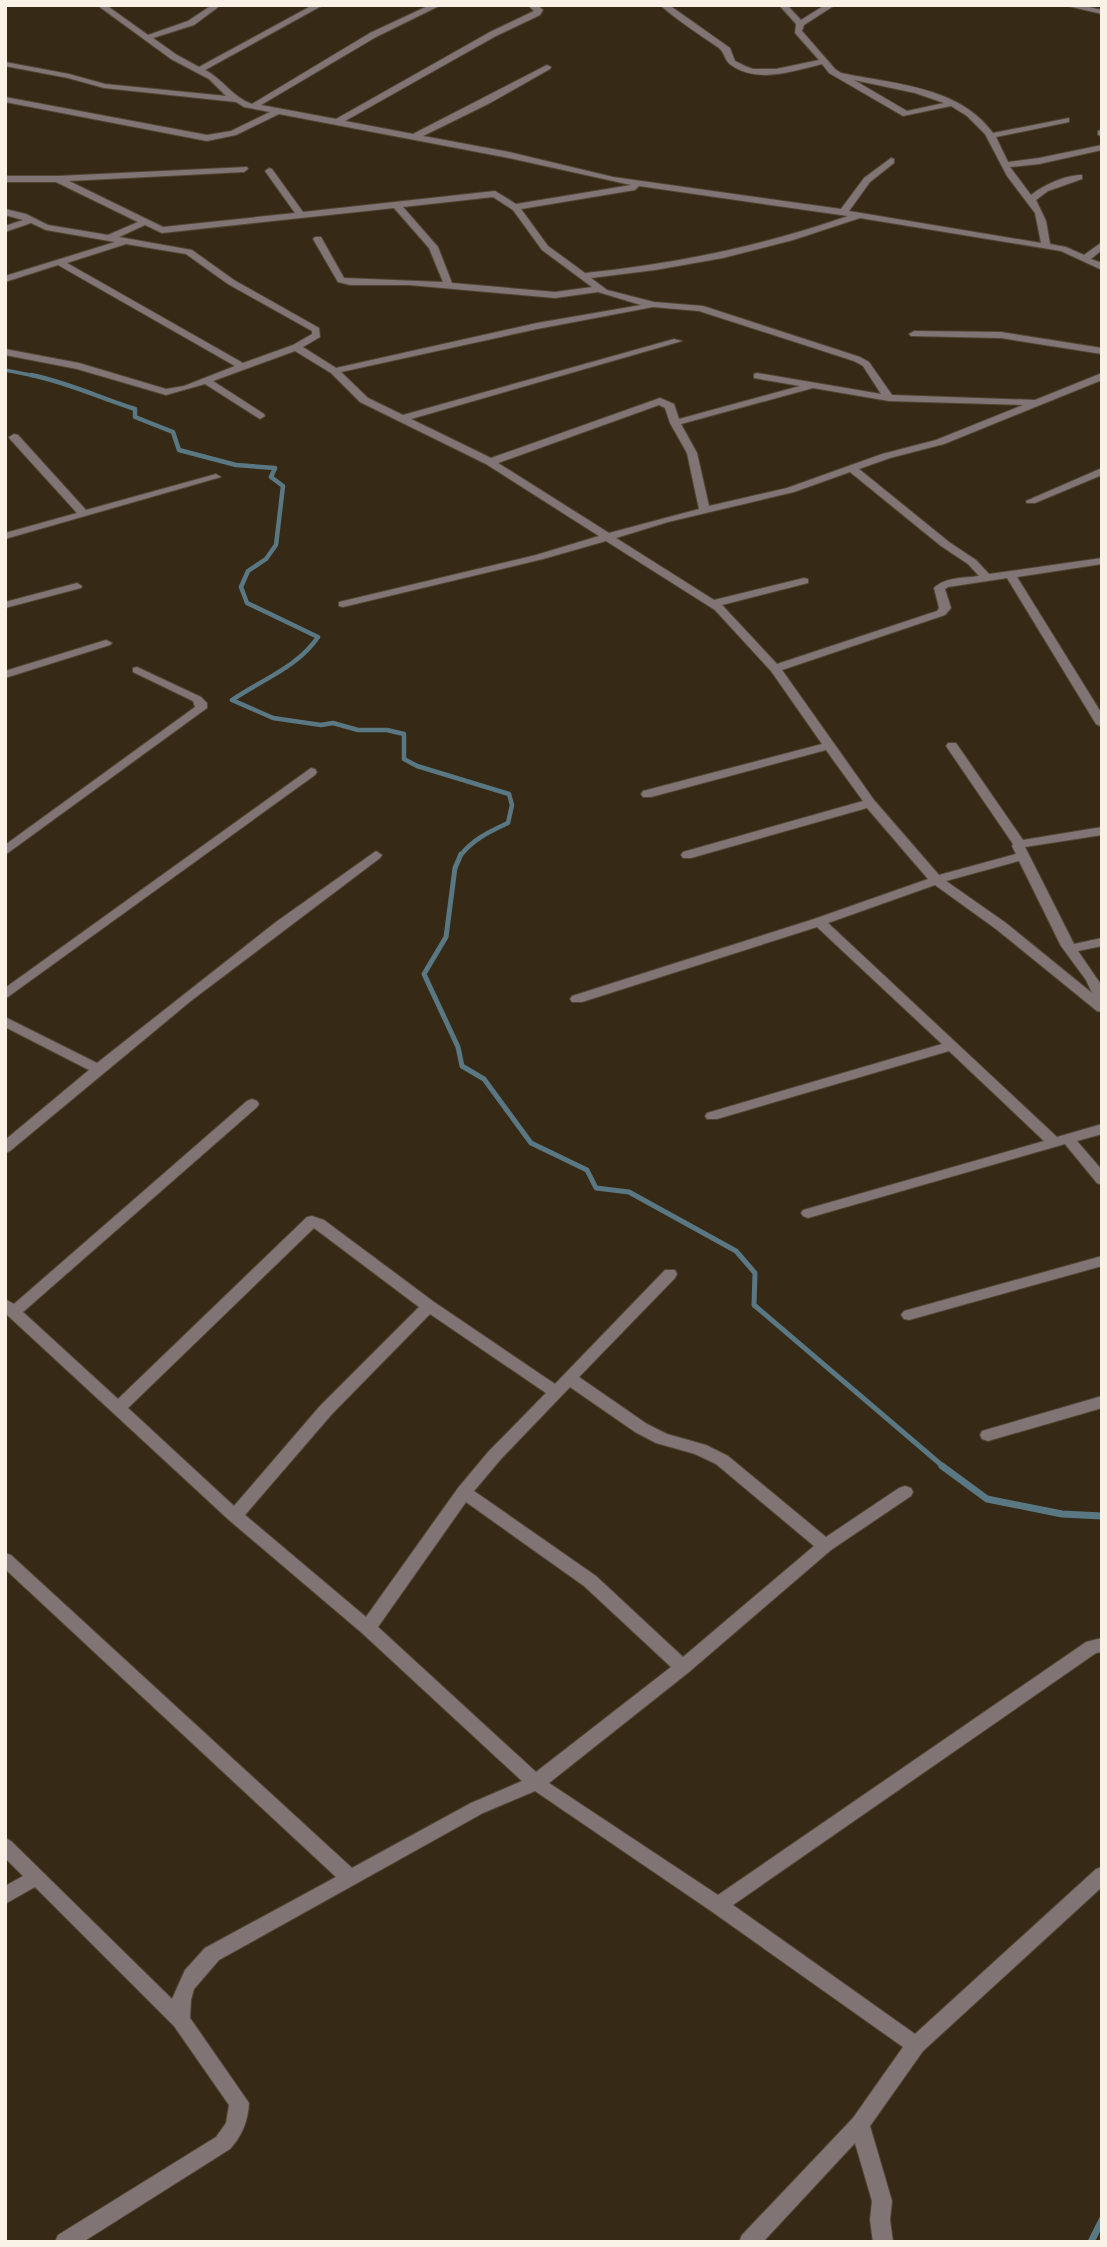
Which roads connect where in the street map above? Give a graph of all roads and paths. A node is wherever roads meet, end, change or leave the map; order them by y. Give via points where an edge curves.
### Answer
1 (101, 5) edge
2 (217, 5) edge
3 (319, 5) edge
4 (437, 5) edge
5 (532, 5) edge
6 (664, 5) edge
7 (783, 5) edge
8 (831, 5) edge
9 (1067, 5) edge
10 (1102, 12) edge
11 (800, 24) junction
12 (149, 37) junction
13 (822, 62) junction
14 (5, 64) edge
15 (547, 67) dead end
16 (199, 70) junction
17 (840, 75) junction
18 (5, 99) edge
19 (237, 100) junction
20 (953, 103) junction
21 (254, 106) junction
22 (276, 112) junction
23 (1066, 120) dead end
24 (337, 122) junction
25 (990, 136) junction
26 (412, 138) junction
27 (1102, 147) edge
28 (891, 161) dead end
29 (1005, 165) junction
30 (244, 169) dead end
31 (269, 171) dead end
32 (1079, 177) dead end
33 (5, 179) edge
34 (58, 179) junction
35 (647, 185) junction
36 (1032, 199) junction
37 (396, 204) junction
38 (514, 207) junction
39 (5, 212) edge
40 (843, 213) junction
41 (301, 215) junction
42 (859, 216) junction
43 (31, 220) junction
44 (145, 222) junction
45 (5, 229) edge
46 (162, 230) junction
47 (109, 238) junction
48 (318, 239) dead end
49 (124, 241) junction
50 (1102, 245) edge
51 (1046, 246) junction
52 (189, 252) junction
53 (1085, 259) junction
54 (59, 262) junction
55 (1102, 267) edge
56 (584, 276) junction
57 (5, 279) edge
58 (449, 286) junction
59 (599, 289) junction
60 (654, 305) junction
61 (914, 334) dead end
62 (677, 341) dead end
63 (296, 347) junction
64 (1102, 351) edge
65 (5, 352) edge
66 (243, 367) junction
67 (334, 371) junction
68 (757, 376) dead end
69 (1102, 376) edge
70 (206, 381) junction
71 (816, 385) junction
72 (889, 398) junction
73 (1037, 402) junction
74 (260, 416) dead end
75 (402, 419) junction
76 (675, 423) junction
77 (14, 437) dead end
78 (490, 462) junction
79 (852, 469) junction
80 (1102, 471) edge
81 (216, 477) dead end
82 (1031, 501) dead end
83 (705, 511) junction
84 (84, 514) junction
85 (5, 536) edge
86 (608, 537) junction
87 (1102, 561) edge
88 (1010, 574) junction
89 (986, 577) junction
90 (804, 581) dead end
91 (77, 586) dead end
92 (343, 604) dead end
93 (713, 604) junction
94 (5, 605) edge
95 (106, 643) dead end
96 (775, 669) junction
97 (136, 670) dead end
98 (5, 675) edge
99 (1102, 724) edge
100 (827, 746) junction
101 (952, 746) dead end
102 (311, 772) dead end
103 (648, 794) dead end
104 (870, 803) junction
105 (1102, 831) edge
106 (1021, 850) junction
107 (5, 851) edge
108 (376, 855) dead end
109 (687, 855) dead end
110 (936, 880) junction
111 (819, 922) junction
112 (1102, 942) edge
113 (1070, 949) junction
114 (5, 977) edge
115 (19, 985) junction
116 (5, 995) edge
117 (577, 999) dead end
118 (1102, 1000) edge
119 (1102, 1008) edge
120 (5, 1021) edge
121 (950, 1046) junction
122 (98, 1069) junction
123 (252, 1104) dead end
124 (712, 1116) dead end
125 (1102, 1129) edge
126 (1061, 1140) junction
127 (5, 1148) edge
128 (1102, 1180) edge
129 (808, 1213) dead end
130 (1102, 1261) edge
131 (670, 1274) dead end
132 (429, 1306) junction
133 (10, 1308) edge
134 (909, 1315) dead end
135 (569, 1378) junction
136 (557, 1393) junction
137 (1102, 1402) edge
138 (118, 1408) junction
139 (988, 1435) dead end
140 (464, 1492) junction
141 (905, 1492) dead end
142 (235, 1516) junction
143 (825, 1546) junction
144 (5, 1559) edge
145 (368, 1628) junction
146 (1102, 1644) edge
147 (682, 1667) junction
148 (536, 1783) junction
149 (5, 1846) edge
150 (1102, 1875) edge
151 (36, 1877) junction
152 (350, 1878) junction
153 (5, 1896) edge
154 (718, 1905) junction
155 (181, 2020) junction
156 (916, 2045) junction
157 (860, 2124) junction
158 (65, 2242) edge
159 (748, 2242) edge
160 (883, 2242) edge

1 - 12 street
2 - 12 street via 191,23
3 - 16 street
4 - 21 street via 373,35
5 - 24 street via 537,13
6 - 13 street via 727,50 732,62 748,72 768,73
7 - 11 street
8 - 11 street
9 - 10 street
11 - 13 street via 798,31
12 - 16 street
13 - 17 street
14 - 19 street via 104,86
15 - 26 street
16 - 19 street
17 - 20 street via 931,93
17 - 20 street via 906,114
18 - 22 street via 207,138 233,133
19 - 21 street
20 - 25 street
21 - 22 street
22 - 24 street
23 - 25 street
24 - 26 street
25 - 29 street
26 - 35 street
27 - 29 street
28 - 40 street via 867,180
29 - 36 street
30 - 34 street
31 - 41 street
32 - 36 street via 1045,189
33 - 34 street
34 - 44 street
35 - 38 street
35 - 40 street
36 - 51 street via 1041,212
37 - 38 street via 492,193
37 - 41 street
37 - 58 street via 433,247
38 - 56 street via 545,248
39 - 43 street
40 - 42 street
41 - 46 street
42 - 51 street
42 - 56 street via 690,264
43 - 45 street
43 - 47 street
44 - 46 street
44 - 47 street
46 - 52 street
47 - 49 street
48 - 58 street via 341,280
49 - 52 street
49 - 54 street
50 - 53 street
51 - 53 street
52 - 63 street via 224,278 316,330 317,335
53 - 55 street
54 - 57 street
54 - 66 street
56 - 59 street
58 - 59 street via 555,295
59 - 60 street
60 - 67 street
60 - 72 street via 700,307 857,359 866,364
61 - 64 street via 1001,335
62 - 75 street
63 - 66 street
63 - 67 street
65 - 70 street via 79,366 166,391
66 - 70 street
67 - 75 street via 364,400
68 - 71 street
69 - 73 street
70 - 74 street
71 - 72 street
71 - 76 street
72 - 73 street
73 - 79 street via 940,442
75 - 78 street
76 - 78 street via 670,406 660,401
76 - 83 street via 692,453
77 - 84 street
78 - 86 street
79 - 83 street
79 - 89 street
80 - 82 street
81 - 84 street
83 - 86 street
84 - 85 street
86 - 92 street
86 - 93 street
87 - 88 street
88 - 89 street
88 - 99 street
89 - 96 street via 939,588 945,608 941,614
90 - 93 street
91 - 94 street
93 - 96 street
95 - 98 street
96 - 100 street
97 - 107 street via 197,699 201,708
100 - 103 street
100 - 104 street
101 - 106 street
102 - 115 street
104 - 109 street
104 - 110 street
105 - 106 street
106 - 110 street
106 - 113 street
108 - 122 street via 275,927
110 - 111 street
110 - 119 street
111 - 117 street
111 - 121 street
112 - 113 street
113 - 118 street
114 - 115 street
115 - 116 street
120 - 122 street
121 - 124 street
121 - 126 street
122 - 127 street
123 - 133 street
125 - 126 street
126 - 128 street
126 - 129 street
130 - 134 street
131 - 135 street
132 - 136 street
132 - 138 street via 312,1222
132 - 142 street via 326,1410
133 - 138 street
135 - 136 street
135 - 143 street via 640,1428 722,1460
136 - 140 street
137 - 139 street
138 - 142 street
140 - 145 street
140 - 147 street via 590,1581
141 - 143 street
142 - 145 street
143 - 147 street
144 - 152 street
145 - 148 street
146 - 154 street
147 - 148 street
148 - 152 street via 477,1808
148 - 154 street
149 - 151 street
150 - 156 street
151 - 153 street
151 - 155 street
152 - 155 street via 212,1954 189,1976 179,2004
154 - 156 street
155 - 158 street via 239,2103 233,2132 223,2143
156 - 157 street
157 - 159 street
157 - 160 street via 882,2201

